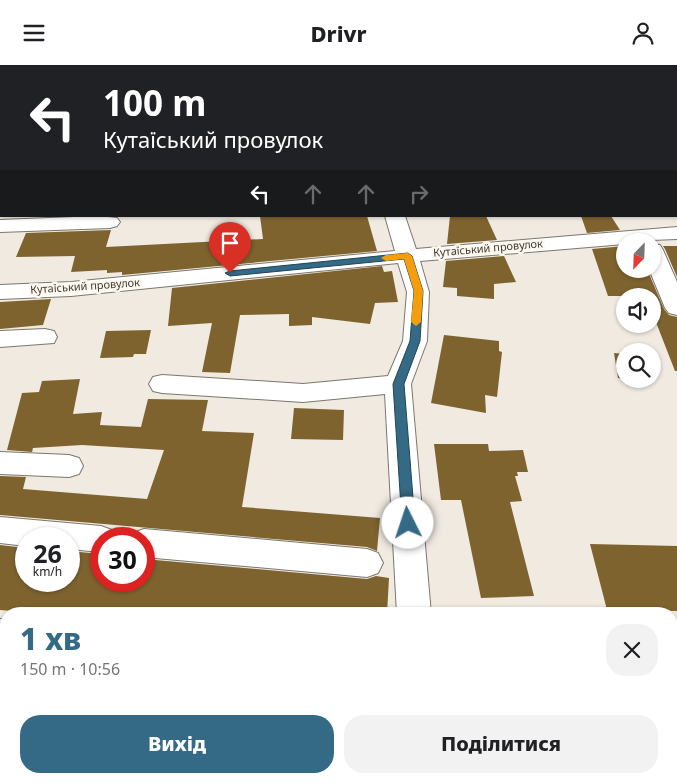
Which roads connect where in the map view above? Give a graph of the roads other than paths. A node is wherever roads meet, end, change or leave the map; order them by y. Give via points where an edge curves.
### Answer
1 (394, 217) edge
2 (630, 217) edge
3 (110, 222) dead end
4 (0, 226) edge
5 (641, 233) edge
6 (677, 233) edge
7 (661, 238) edge
8 (616, 244) edge
9 (408, 256) junction
10 (661, 273) edge
11 (0, 292) edge
12 (677, 308) edge
13 (45, 337) dead end
14 (0, 339) edge
15 (162, 384) dead end
16 (398, 384) junction
17 (0, 463) edge
18 (69, 466) dead end
19 (0, 529) edge
20 (90, 538) edge
21 (155, 544) edge
22 (367, 563) dead end
23 (414, 607) edge

1 - 9 street
2 - 5 street
3 - 4 street
6 - 7 street, Кутаїський провулок
8 - 9 street, Кутаїський провулок
9 - 11 street, Кутаїський провулок via 71,289
9 - 16 street via 418,291 415,341
10 - 12 street
13 - 14 street
15 - 16 street via 303,393
16 - 23 street
17 - 18 street
19 - 20 street
21 - 22 street

